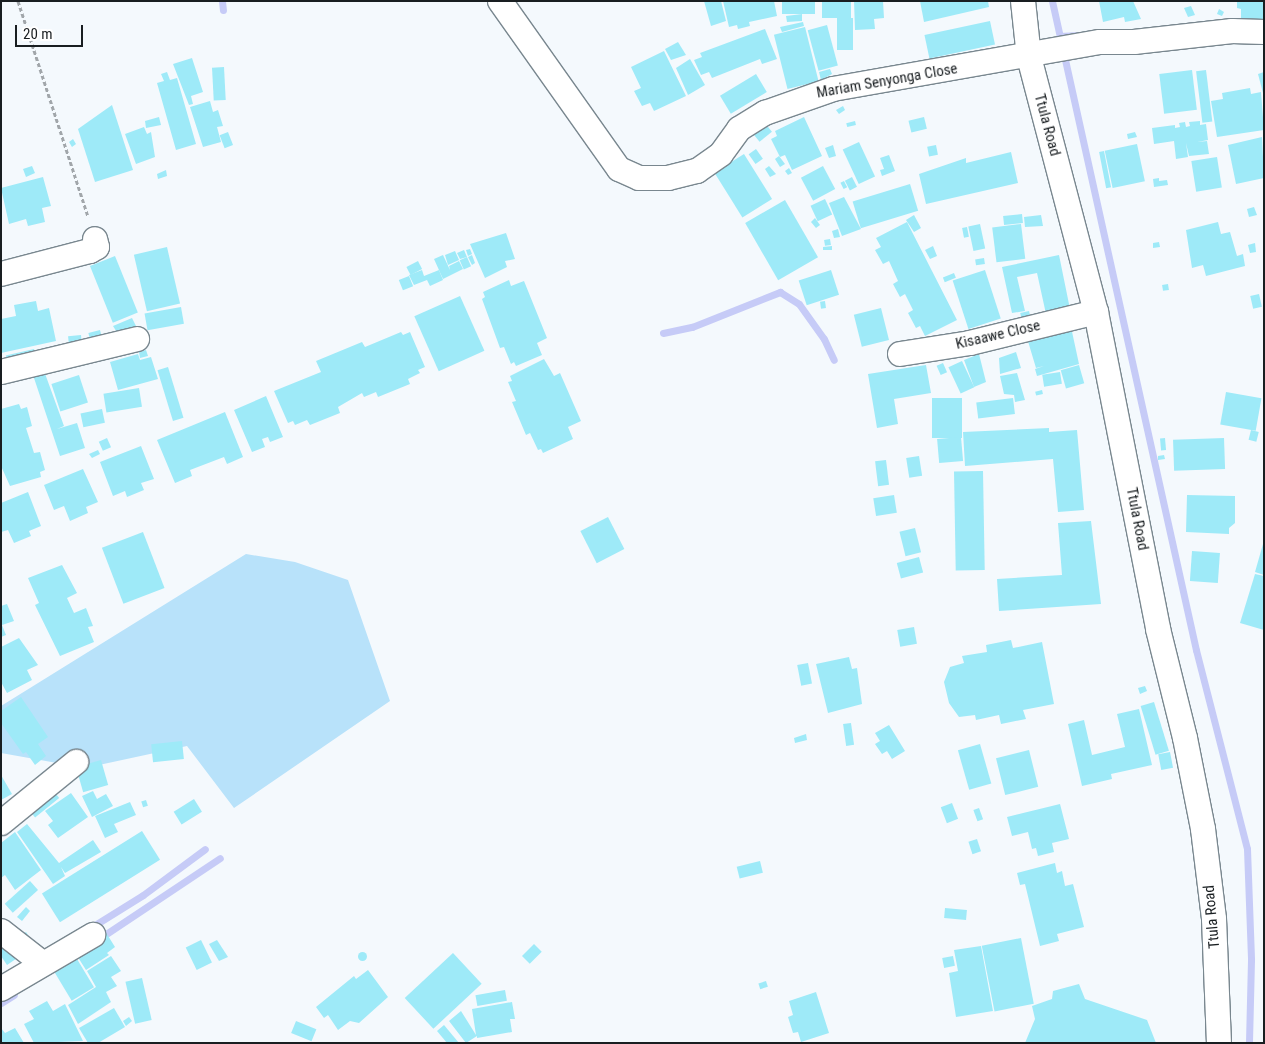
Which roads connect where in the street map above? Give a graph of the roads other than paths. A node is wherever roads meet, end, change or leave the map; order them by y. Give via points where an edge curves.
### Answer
1 (500, 1) edge
2 (1023, 1) edge
3 (1264, 32) edge
4 (1029, 57) junction
5 (95, 239) road end
6 (1, 274) edge
7 (1096, 312) junction
8 (137, 339) dead end
9 (900, 354) dead end
10 (1, 372) edge
11 (76, 762) dead end
12 (1, 823) edge
13 (1, 931) edge
14 (93, 935) dead end
15 (42, 963) junction
16 (1, 989) edge
17 (1219, 1043) edge

1 - 4 street, Mariam Senyonga Close via 619,169 639,178 668,178 697,171 721,154 739,128 798,99 874,81
2 - 4 street, Ttula Road
3 - 4 street, Mariam Senyonga Close via 1232,31 1134,42 1100,42
4 - 7 street, Ttula Road
5 - 6 street via 97,247 90,251
7 - 9 street, Kisaawe Close via 970,343
7 - 17 street, Ttula Road via 1158,630 1185,738 1203,829 1214,919
8 - 10 street
11 - 12 street
13 - 15 street
14 - 15 street
15 - 16 street

